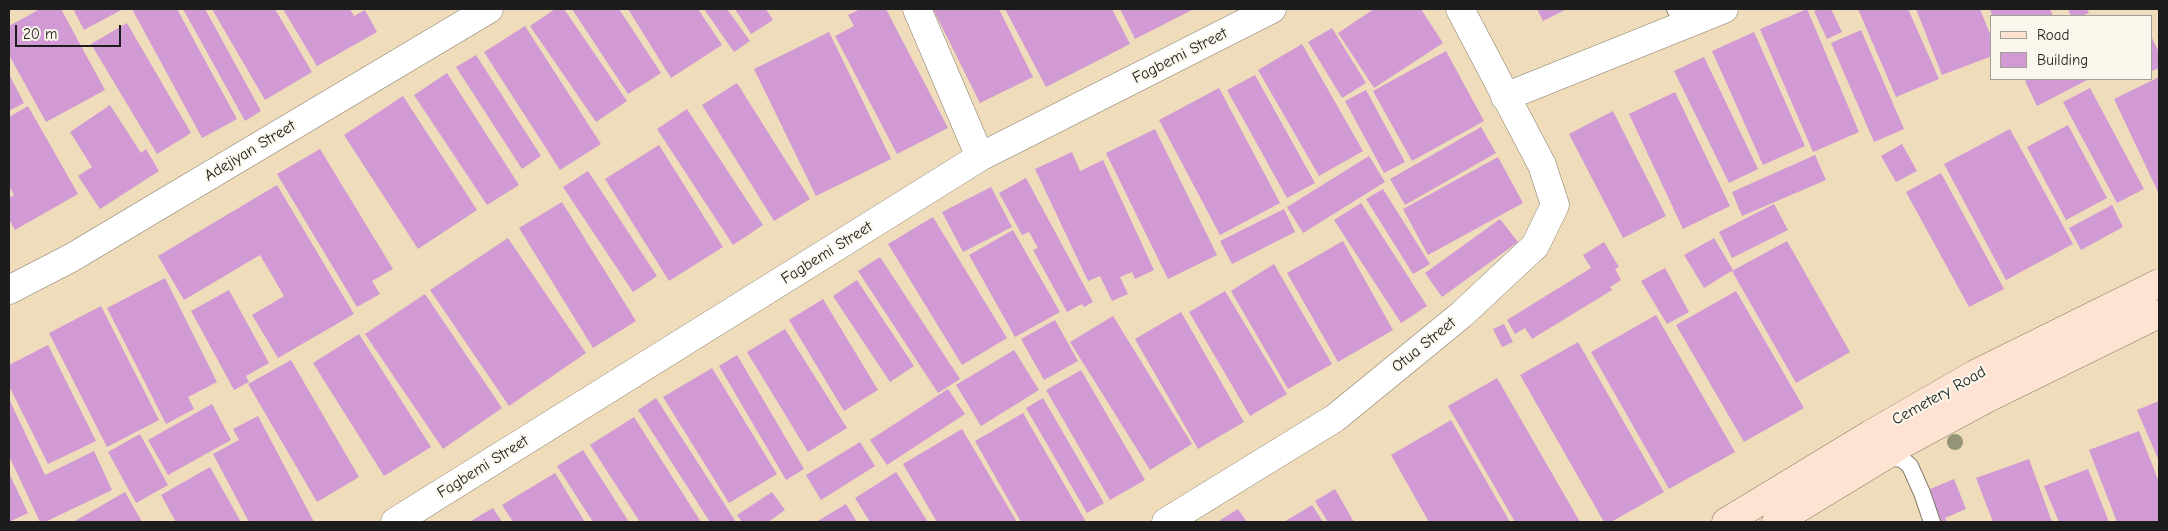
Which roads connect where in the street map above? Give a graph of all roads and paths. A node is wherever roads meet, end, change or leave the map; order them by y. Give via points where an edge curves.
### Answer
1 (489, 9) edge
2 (917, 9) edge
3 (1272, 9) edge
4 (1460, 9) edge
5 (1724, 9) edge
6 (1679, 17) edge
7 (1505, 97) junction
8 (980, 157) junction
9 (2159, 283) edge
10 (9, 290) edge
11 (2159, 314) edge
12 (1883, 457) junction
13 (395, 522) edge
14 (1166, 522) edge
15 (1726, 522) edge
16 (1776, 522) edge
17 (1932, 522) edge

1 - 10 street, Adejiyan Street via 71,258
2 - 8 street
3 - 8 street, Fagbemi Street
4 - 7 street
5 - 6 street
6 - 7 street
7 - 14 street, Otua Street via 1542,165 1555,205 1535,246 1461,315 1335,418
8 - 13 street, Fagbemi Street
9 - 15 main road, Cemetery Road via 1975,374
11 - 12 main road, Cemetery Road via 1988,398 1897,446
12 - 16 main road, Cemetery Road
12 - 17 lane via 1902,459 1910,466

